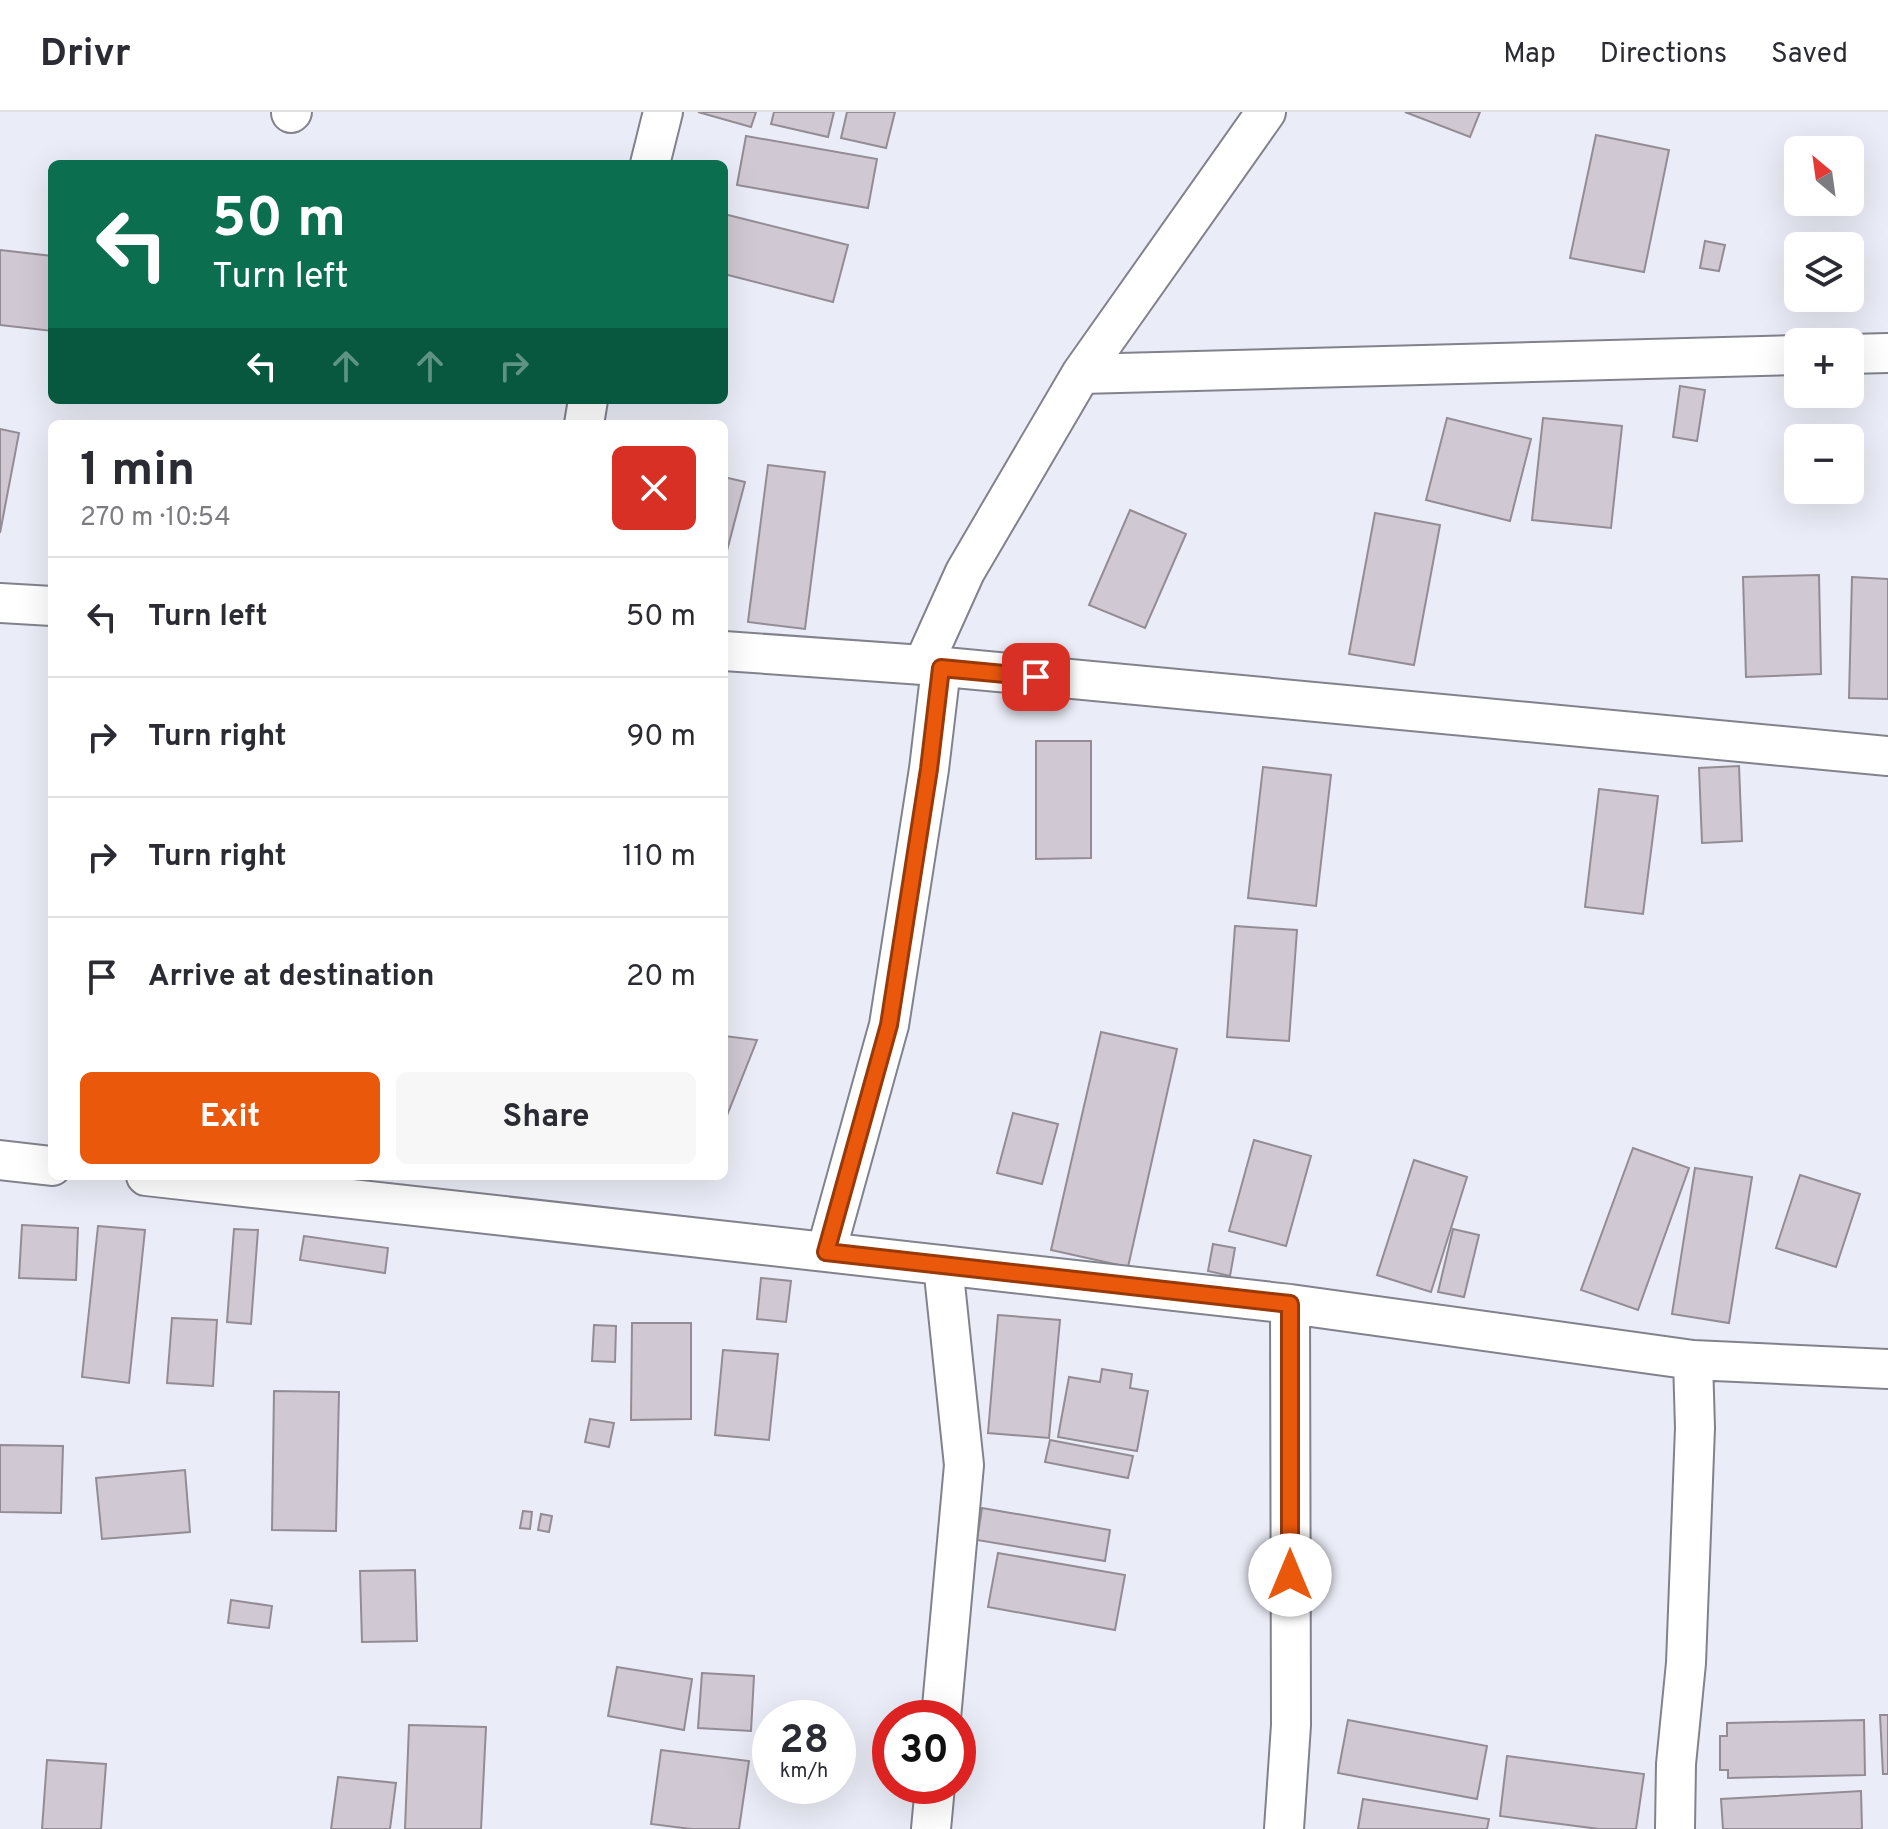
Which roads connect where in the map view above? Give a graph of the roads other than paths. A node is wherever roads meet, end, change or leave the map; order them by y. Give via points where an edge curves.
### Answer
1 (663, 112) edge
2 (1266, 112) edge
3 (651, 160) edge
4 (1888, 353) edge
5 (1864, 354) edge
6 (1784, 355) edge
7 (1081, 374) junction
8 (0, 603) edge
9 (48, 606) edge
10 (728, 651) edge
11 (932, 666) junction
12 (1888, 756) edge
13 (0, 1160) edge
14 (48, 1166) edge
15 (182, 1180) edge
16 (826, 1252) junction
17 (943, 1265) junction
18 (1290, 1304) junction
19 (1693, 1360) junction
20 (1888, 1369) edge
21 (943, 1700) edge
22 (933, 1804) edge
23 (931, 1829) edge
24 (1284, 1829) edge
25 (1675, 1829) edge

1 - 3 street
2 - 7 street
4 - 5 street
6 - 7 street
7 - 11 street via 965,572
8 - 9 street
10 - 11 street
11 - 12 street
11 - 16 street via 929,769 889,1025
13 - 14 street
15 - 16 street
16 - 17 street
17 - 18 street
17 - 21 street via 964,1465
18 - 19 street
18 - 24 street via 1291,1725
19 - 20 street
19 - 25 street via 1686,1663
22 - 23 street

